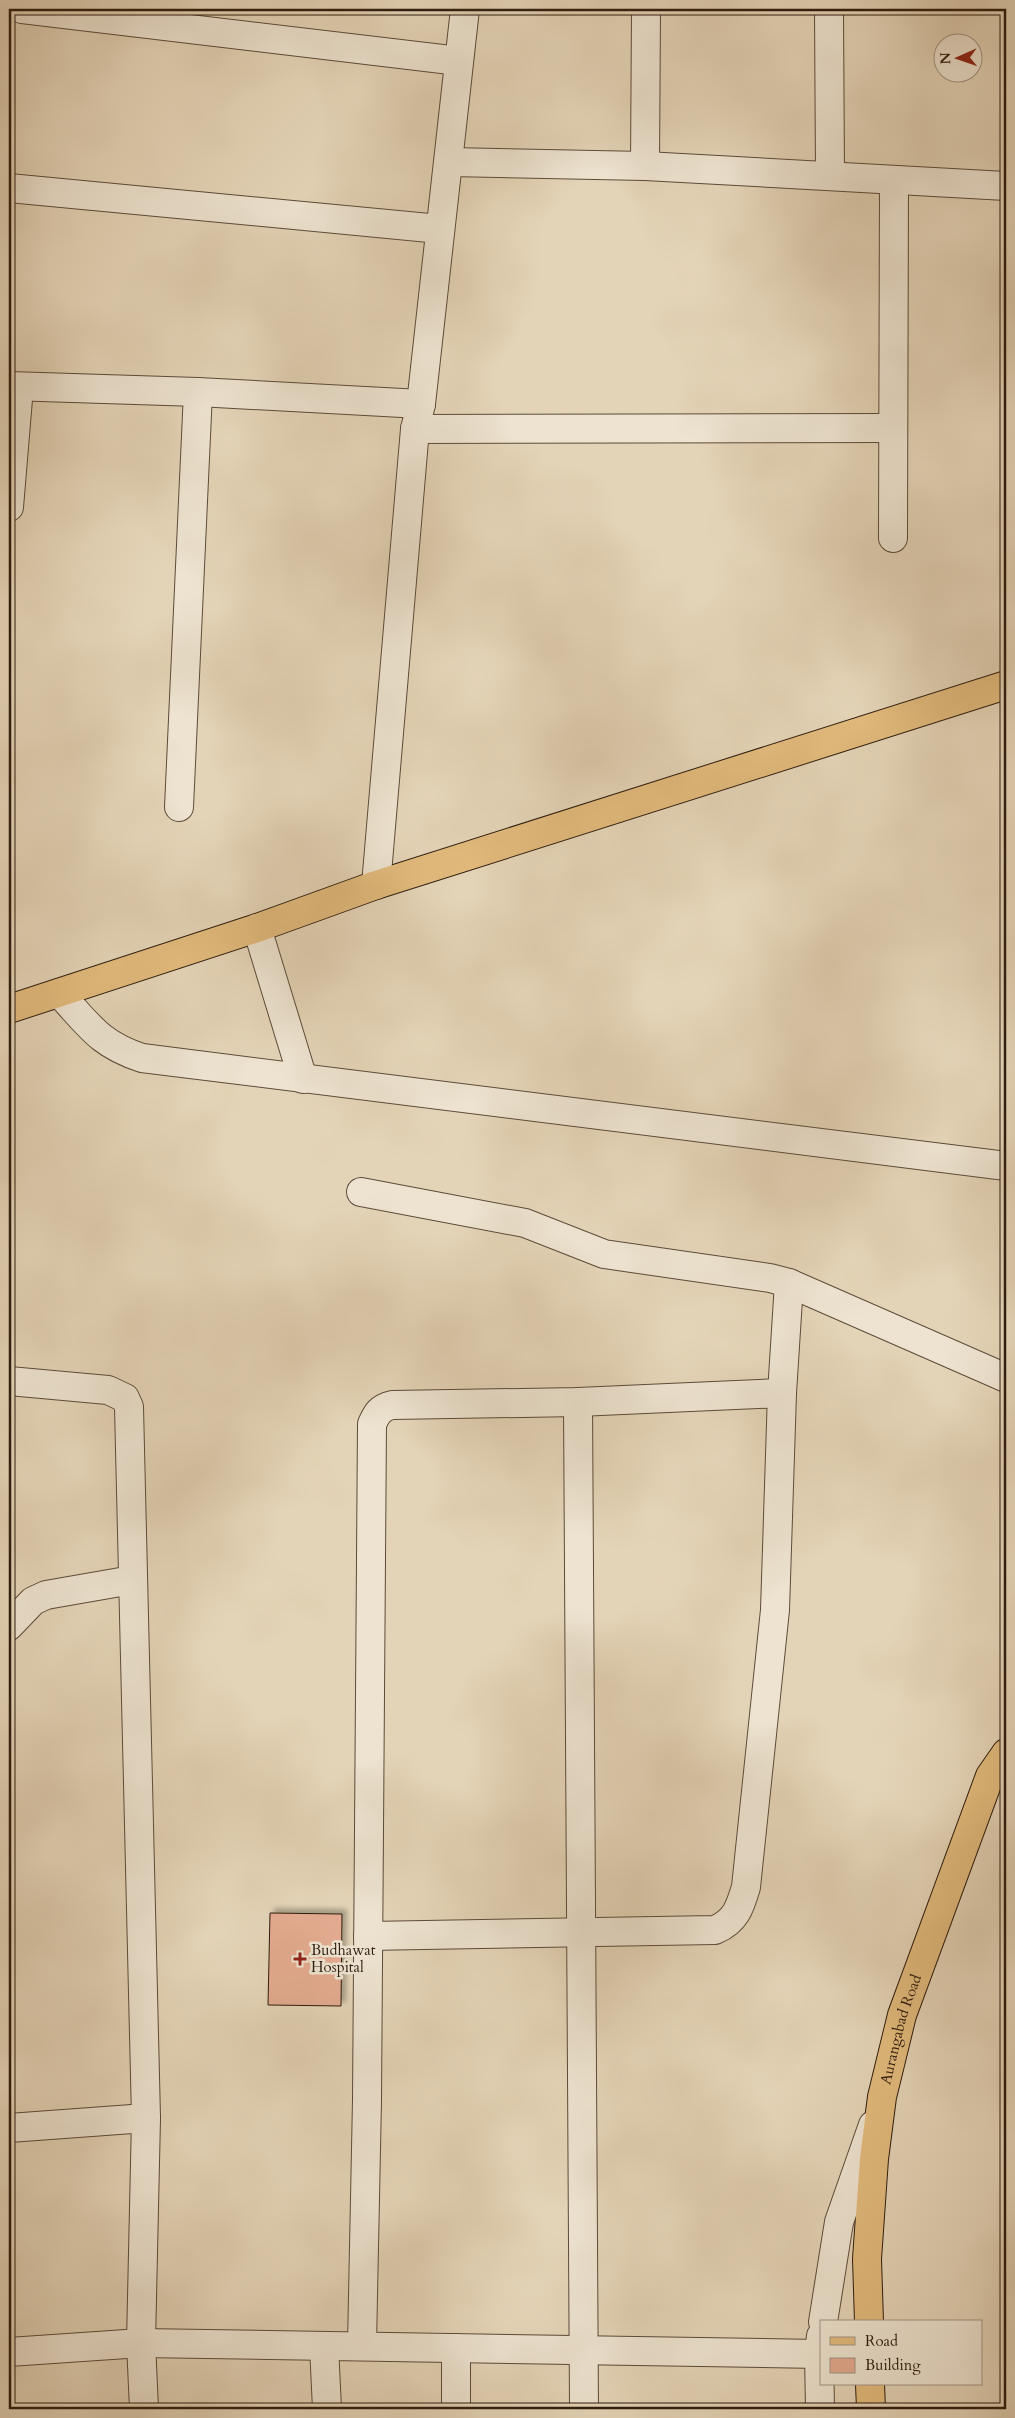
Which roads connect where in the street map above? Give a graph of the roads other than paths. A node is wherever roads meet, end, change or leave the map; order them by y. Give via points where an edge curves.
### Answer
1 (22, 9) edge
2 (465, 9) edge
3 (646, 9) edge
4 (829, 9) edge
5 (459, 61) junction
6 (449, 162) junction
7 (645, 166) junction
8 (830, 176) junction
9 (894, 180) junction
10 (1006, 186) edge
11 (9, 188) edge
12 (440, 229) junction
13 (14, 387) edge
14 (198, 392) junction
15 (418, 416) junction
16 (893, 428) junction
17 (9, 507) edge
18 (893, 538) dead end
19 (1006, 685) edge
20 (179, 807) dead end
21 (376, 886) junction
22 (257, 928) junction
23 (59, 993) junction
24 (9, 1009) edge
25 (303, 1079) junction
26 (1006, 1166) edge
27 (361, 1192) dead end
28 (789, 1283) junction
29 (1006, 1378) edge
30 (9, 1382) edge
31 (782, 1394) junction
32 (578, 1402) junction
33 (132, 1580) junction
34 (9, 1626) edge
35 (1006, 1753) edge
36 (582, 1933) junction
37 (368, 1936) junction
38 (882, 2097) junction
39 (146, 2118) junction
40 (9, 2128) edge
41 (823, 2320) edge
42 (869, 2320) edge
43 (140, 2342) junction
44 (362, 2345) junction
45 (820, 2345) edge
46 (324, 2346) junction
47 (456, 2348) junction
48 (585, 2350) junction
49 (9, 2352) edge
50 (870, 2386) edge
51 (144, 2409) edge
52 (327, 2409) edge
53 (456, 2409) edge
54 (584, 2409) edge
55 (820, 2409) edge
56 (871, 2409) edge

1 - 5 street
2 - 5 street
3 - 7 street
4 - 8 street
5 - 6 street
6 - 7 street
6 - 12 street
7 - 8 street
8 - 9 street
9 - 10 street
9 - 16 street
11 - 12 street
12 - 15 street
13 - 14 street
13 - 17 street
14 - 15 street
14 - 20 street
15 - 16 street
15 - 21 street
16 - 18 street
19 - 21 main road
21 - 22 main road
22 - 23 main road
22 - 25 street
23 - 24 main road
23 - 25 street via 102,1039 142,1058
25 - 26 street
27 - 28 street via 525,1223 604,1254
28 - 29 street
28 - 31 street
30 - 33 street via 108,1390 125,1398 129,1407
31 - 32 street
31 - 36 street via 775,1610 746,1887 739,1911 728,1924 715,1930
32 - 36 street
32 - 37 street via 392,1405 377,1413 372,1424
33 - 34 street via 46,1595 33,1601
33 - 39 street
35 - 38 main road, Aurangabad Road via 990,1776 902,2015
36 - 37 street
36 - 48 street
37 - 44 street
38 - 41 street via 839,2222
38 - 42 main road, Aurangabad Road via 867,2259
39 - 40 street
39 - 43 street
43 - 46 street
43 - 49 street
43 - 51 street
44 - 46 street
44 - 47 street
45 - 48 street
45 - 55 street
46 - 52 street
47 - 48 street
47 - 53 street
48 - 54 street
50 - 56 main road

